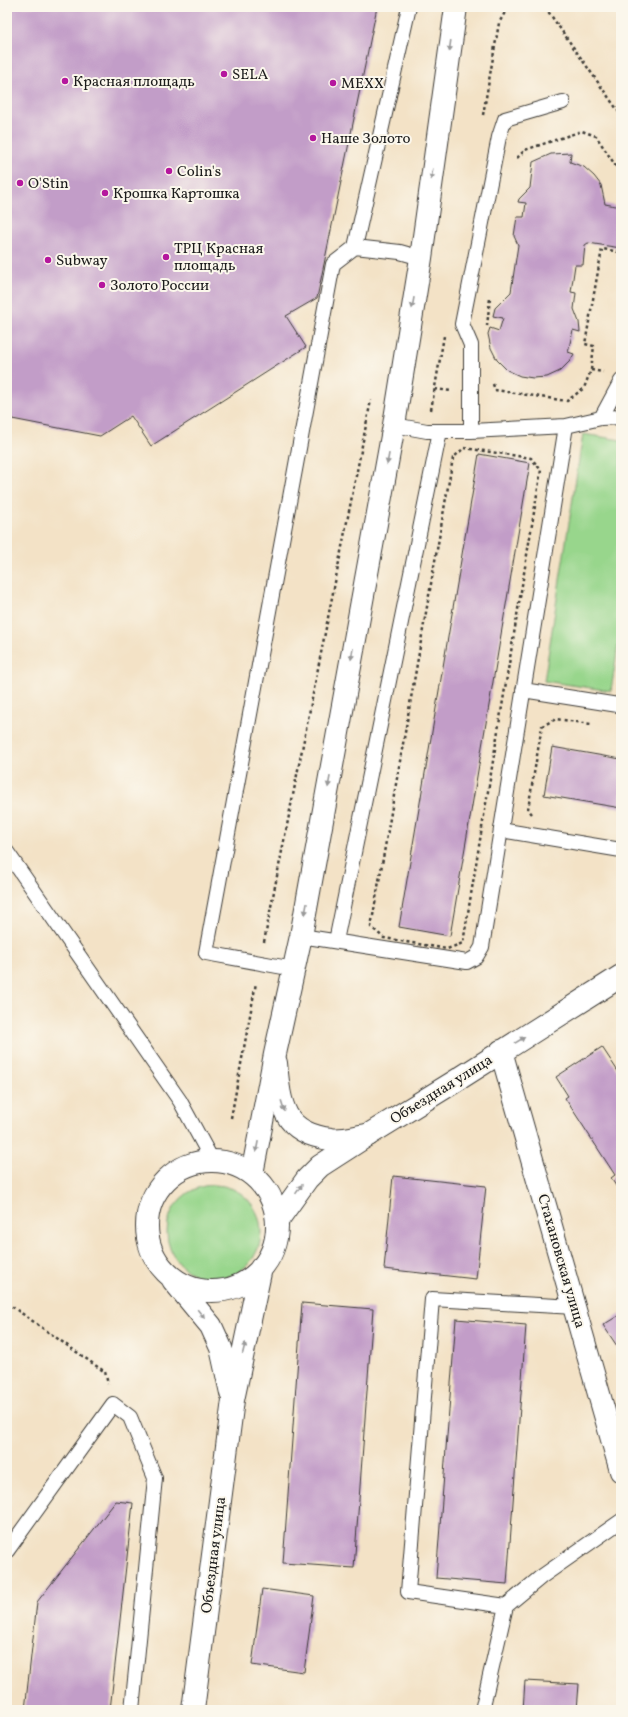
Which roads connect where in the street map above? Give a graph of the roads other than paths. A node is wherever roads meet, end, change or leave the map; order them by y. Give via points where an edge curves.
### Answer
1 (409, 7) edge
2 (456, 7) edge
3 (563, 102) dead end
4 (355, 247) junction
5 (421, 258) junction
6 (621, 381) edge
7 (621, 417) edge
8 (600, 418) junction
9 (394, 425) junction
10 (566, 426) junction
11 (440, 431) junction
12 (471, 431) junction
13 (523, 690) junction
14 (621, 702) edge
15 (500, 830) junction
16 (621, 850) edge
17 (7, 852) edge
18 (301, 936) junction
19 (336, 941) junction
20 (294, 969) junction
21 (621, 976) edge
22 (501, 1051) junction
23 (275, 1054) junction
24 (368, 1134) junction
25 (212, 1160) junction
26 (252, 1174) junction
27 (277, 1221) junction
28 (262, 1268) junction
29 (167, 1272) junction
30 (575, 1307) junction
31 (233, 1400) junction
32 (621, 1471) edge
33 (621, 1521) edge
34 (7, 1551) edge
35 (506, 1606) junction
36 (132, 1710) edge
37 (193, 1710) edge
38 (482, 1710) edge

1 - 4 lane
2 -> 5 main road
3 - 12 lane via 505,119 499,137 462,324 471,345
4 - 5 lane via 400,252
4 - 20 lane via 333,264 206,953
5 -> 9 main road
6 - 8 lane
7 - 8 lane
8 - 10 lane
9 - 11 lane
9 -> 18 main road
10 - 12 lane
10 - 13 lane
11 - 12 lane
11 - 19 lane
13 - 14 lane via 618,705
13 - 15 lane
15 - 16 lane
15 - 19 lane via 482,947 476,957 467,962
17 - 25 lane via 180,1100
18 - 19 lane
18 - 20 main road
20 - 23 main road
22 -> 21 main road, Объездная улица
22 - 24 main road, Объездная улица
22 - 30 main road, Стахановская улица
23 -> 24 main road via 279,1094 287,1117 302,1131 332,1140
23 -> 26 main road
27 -> 24 main road, Объездная улица via 307,1179 320,1166
25 - 26 main road via 233,1164
25 - 29 main road via 190,1164 174,1173 160,1186 151,1203 147,1221 149,1240 156,1258
26 - 27 main road via 265,1187
27 - 28 main road via 276,1238 271,1254
28 - 29 main road via 246,1282 226,1289 205,1290 185,1285
31 -> 28 main road, Объездная улица
29 -> 31 main road via 211,1326 221,1348
30 - 32 main road, Стахановская улица
30 - 35 lane via 432,1299 408,1592
31 - 37 main road, Объездная улица
33 - 35 lane via 541,1577
34 - 36 lane via 113,1404 130,1416 156,1478
35 - 38 lane

